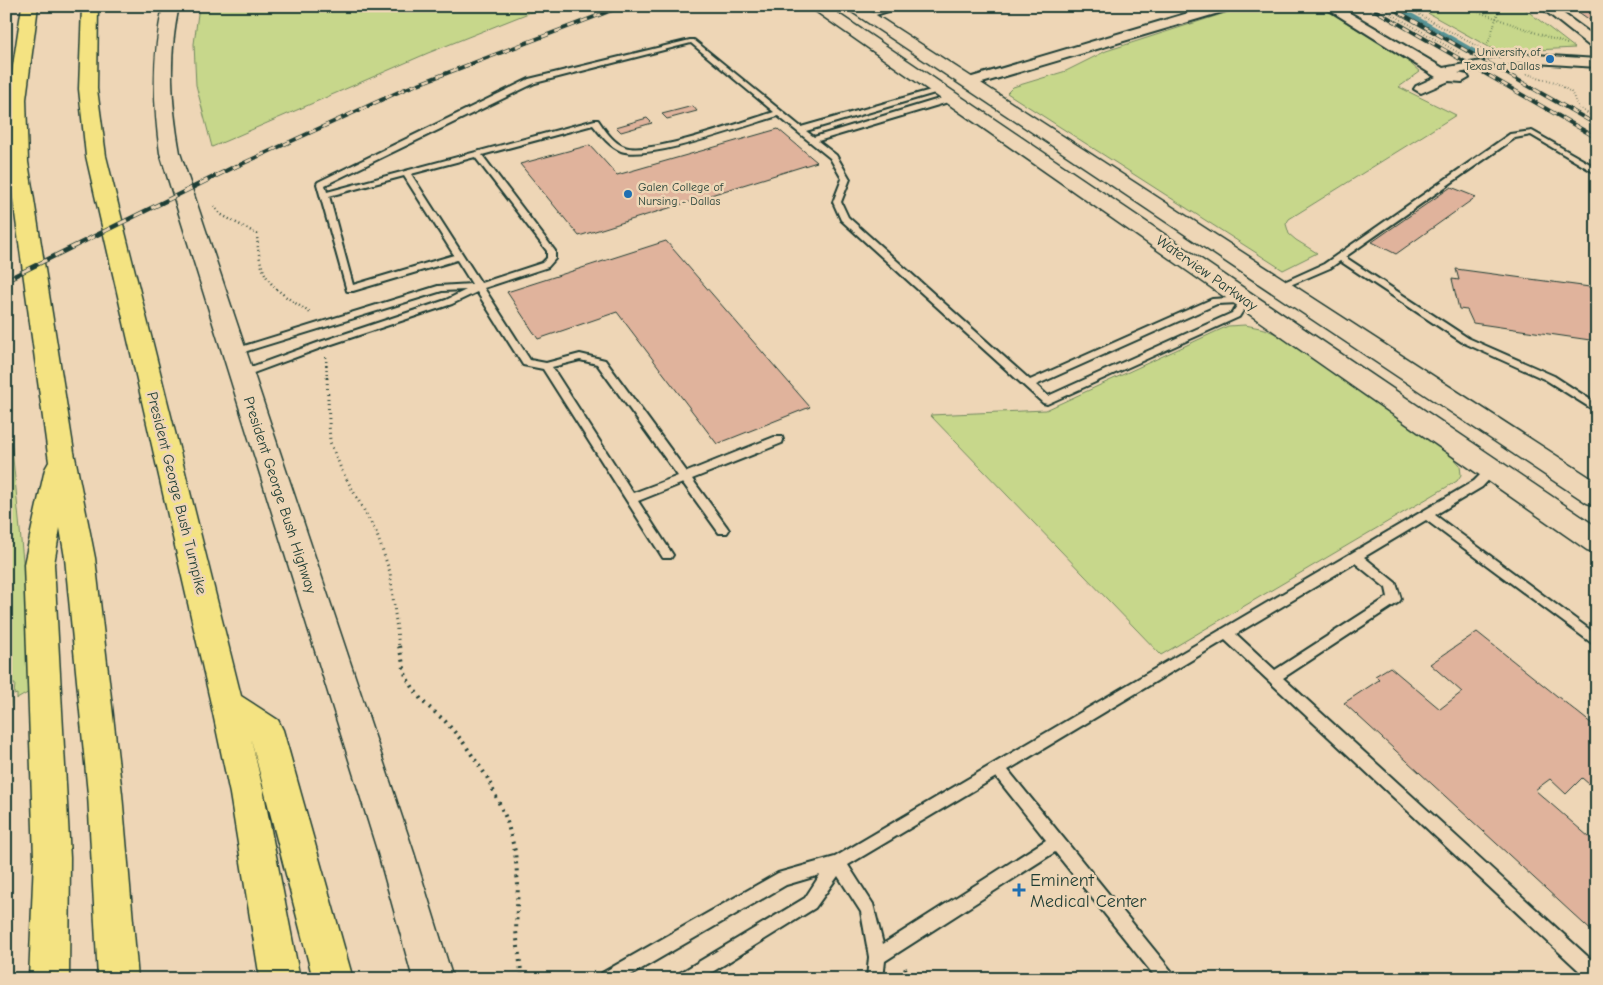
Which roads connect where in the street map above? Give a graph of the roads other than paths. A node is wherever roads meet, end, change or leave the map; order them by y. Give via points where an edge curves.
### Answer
1 (30, 6) edge
2 (90, 6) edge
3 (171, 6) edge
4 (816, 6) edge
5 (851, 6) edge
6 (901, 6) edge
7 (1329, 6) edge
8 (1544, 6) edge
9 (1217, 8) edge
10 (866, 16) junction
11 (1597, 46) edge
12 (1597, 63) edge
13 (1447, 77) junction
14 (1421, 89) dead end
15 (959, 90) junction
16 (779, 113) junction
17 (800, 130) junction
18 (813, 140) junction
19 (477, 154) junction
20 (1597, 172) edge
21 (406, 173) junction
22 (324, 196) junction
23 (459, 256) junction
24 (1339, 257) junction
25 (479, 287) junction
26 (1278, 287) junction
27 (1246, 300) junction
28 (237, 363) junction
29 (546, 366) junction
30 (1029, 384) junction
31 (1597, 408) edge
32 (778, 440) dead end
33 (61, 452) junction
34 (1491, 471) junction
35 (685, 478) junction
36 (1597, 496) edge
37 (631, 499) junction
38 (1427, 515) junction
39 (723, 530) dead end
40 (1597, 542) edge
41 (667, 555) dead end
42 (1356, 557) junction
43 (1227, 634) junction
44 (1597, 642) edge
45 (1274, 677) junction
46 (227, 704) junction
47 (998, 768) junction
48 (1057, 842) junction
49 (838, 863) junction
50 (877, 957) junction
51 (1597, 976) edge
52 (50, 979) edge
53 (118, 979) edge
54 (280, 979) edge
55 (333, 979) edge
56 (433, 979) edge
57 (608, 979) edge
58 (686, 979) edge
59 (875, 979) edge
60 (1167, 979) edge

1 - 33 highway via 17,99 18,162
2 - 46 highway, President George Bush Turnpike via 88,84 97,162
3 - 28 main road, President George Bush Highway via 162,66 163,108 170,154
4 - 15 main road, Waterview Parkway
5 - 10 main road, Waterview Parkway
6 - 10 lane
7 - 13 street
8 - 11 street
9 - 15 street via 1087,48 1060,65
10 - 15 main road, Waterview Parkway
12 - 13 street via 1553,60 1460,78
13 - 14 street
15 - 17 lane
15 - 18 lane
15 - 26 main road, Waterview Parkway
15 - 27 main road, Waterview Parkway
16 - 17 lane
16 - 19 lane via 652,150 625,150 617,146 595,122
16 - 22 lane via 692,41 532,81 320,184
17 - 18 lane
18 - 30 lane via 833,157 846,179 837,202 844,218
19 - 21 lane
19 - 25 lane via 551,251 552,259 545,265
20 - 24 lane via 1532,133 1513,136
21 - 22 lane
21 - 23 lane
22 - 23 lane via 350,289
23 - 25 lane
24 - 26 lane via 1327,266
24 - 31 lane via 1465,340 1550,378
25 - 28 lane via 449,302 323,344
25 - 28 lane via 441,288 319,325
25 - 29 lane via 528,363
26 - 27 main road
26 - 36 main road, Waterview Parkway
27 - 30 lane via 1215,301
27 - 30 lane via 1236,315 1047,401
27 - 34 main road, Waterview Parkway
28 - 56 main road, President George Bush Highway via 396,853
29 - 35 lane via 576,357 591,356 601,362
29 - 37 lane
32 - 35 lane
33 - 52 highway via 39,564 52,858
33 - 53 highway via 81,568 105,794
34 - 38 lane via 1478,484
34 - 40 main road, Waterview Parkway
35 - 37 lane
35 - 39 lane
37 - 41 lane
38 - 42 lane
38 - 44 lane
42 - 43 lane
42 - 45 lane via 1392,586 1395,599
43 - 45 lane
43 - 47 lane
45 - 51 lane
46 - 54 highway, President George Bush Turnpike via 249,804
46 - 55 highway via 266,730
47 - 48 lane
47 - 49 lane
48 - 50 lane
48 - 60 lane
49 - 50 lane via 868,909
49 - 57 lane via 783,878
49 - 58 lane via 810,903
50 - 59 lane

